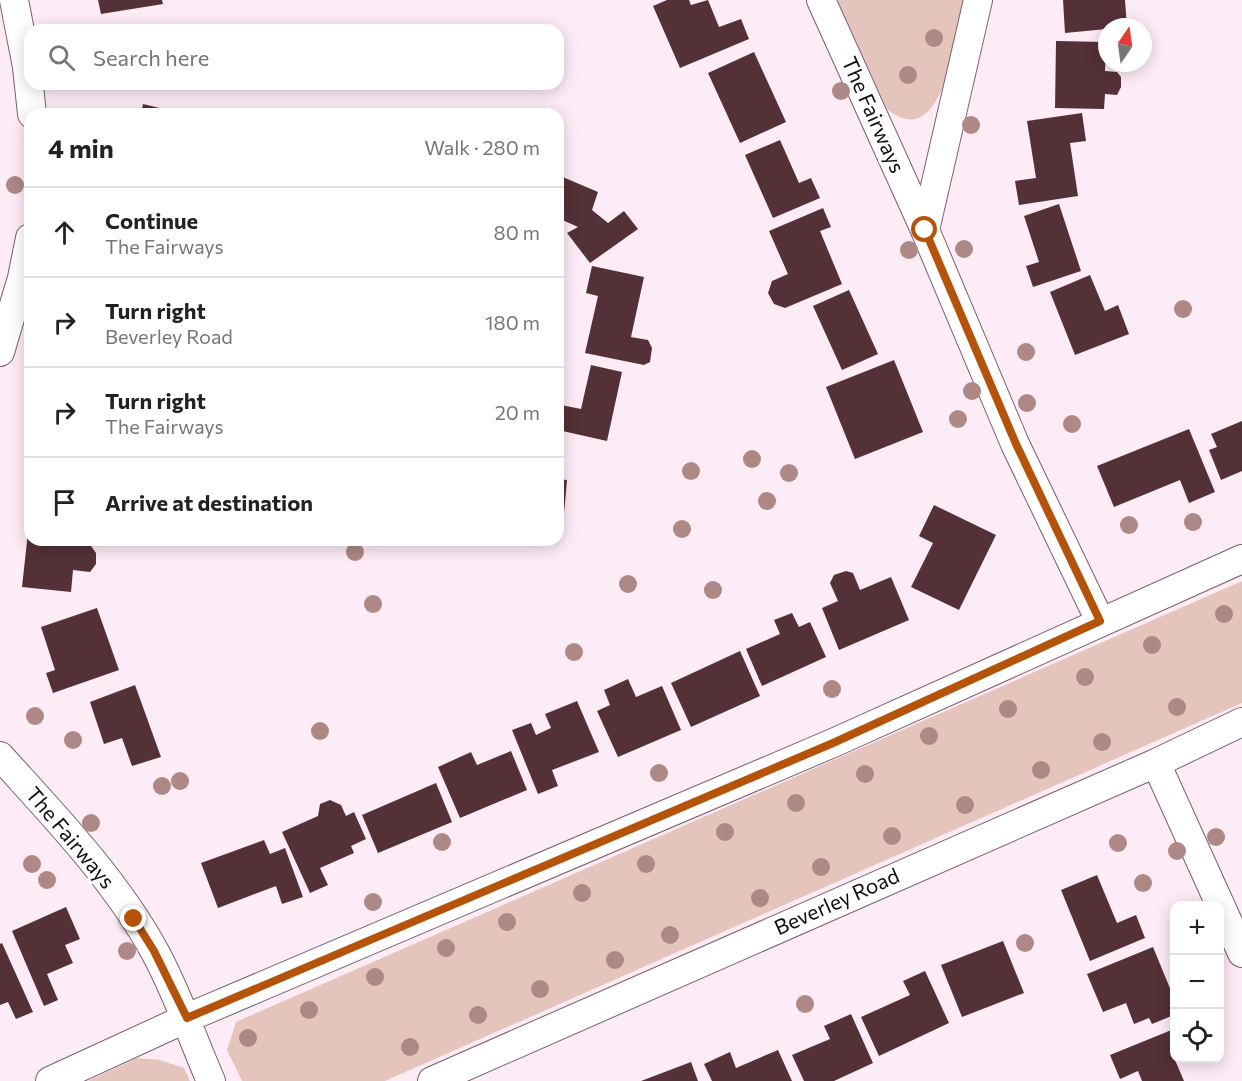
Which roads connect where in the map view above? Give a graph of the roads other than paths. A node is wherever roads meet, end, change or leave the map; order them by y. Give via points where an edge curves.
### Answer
1 (14, 0) edge
2 (820, 0) edge
3 (978, 0) edge
4 (24, 52) edge
5 (29, 90) edge
6 (31, 108) edge
7 (925, 230) junction
8 (24, 268) edge
9 (0, 352) edge
10 (1242, 559) edge
11 (1100, 621) junction
12 (1242, 722) edge
13 (0, 756) edge
14 (1156, 763) junction
15 (1242, 953) edge
16 (187, 1018) junction
17 (50, 1081) edge
18 (211, 1081) edge
19 (432, 1081) edge

1 - 4 street
2 - 7 street, The Fairways
3 - 7 street, The Fairways
5 - 6 street
7 - 11 street, The Fairways via 1016,444
8 - 9 street
10 - 11 street
11 - 16 street via 833,743
12 - 14 street, Beverley Road
13 - 16 street, The Fairways via 114,889 154,951
14 - 15 street
14 - 19 street, Beverley Road
16 - 17 street
16 - 18 street

